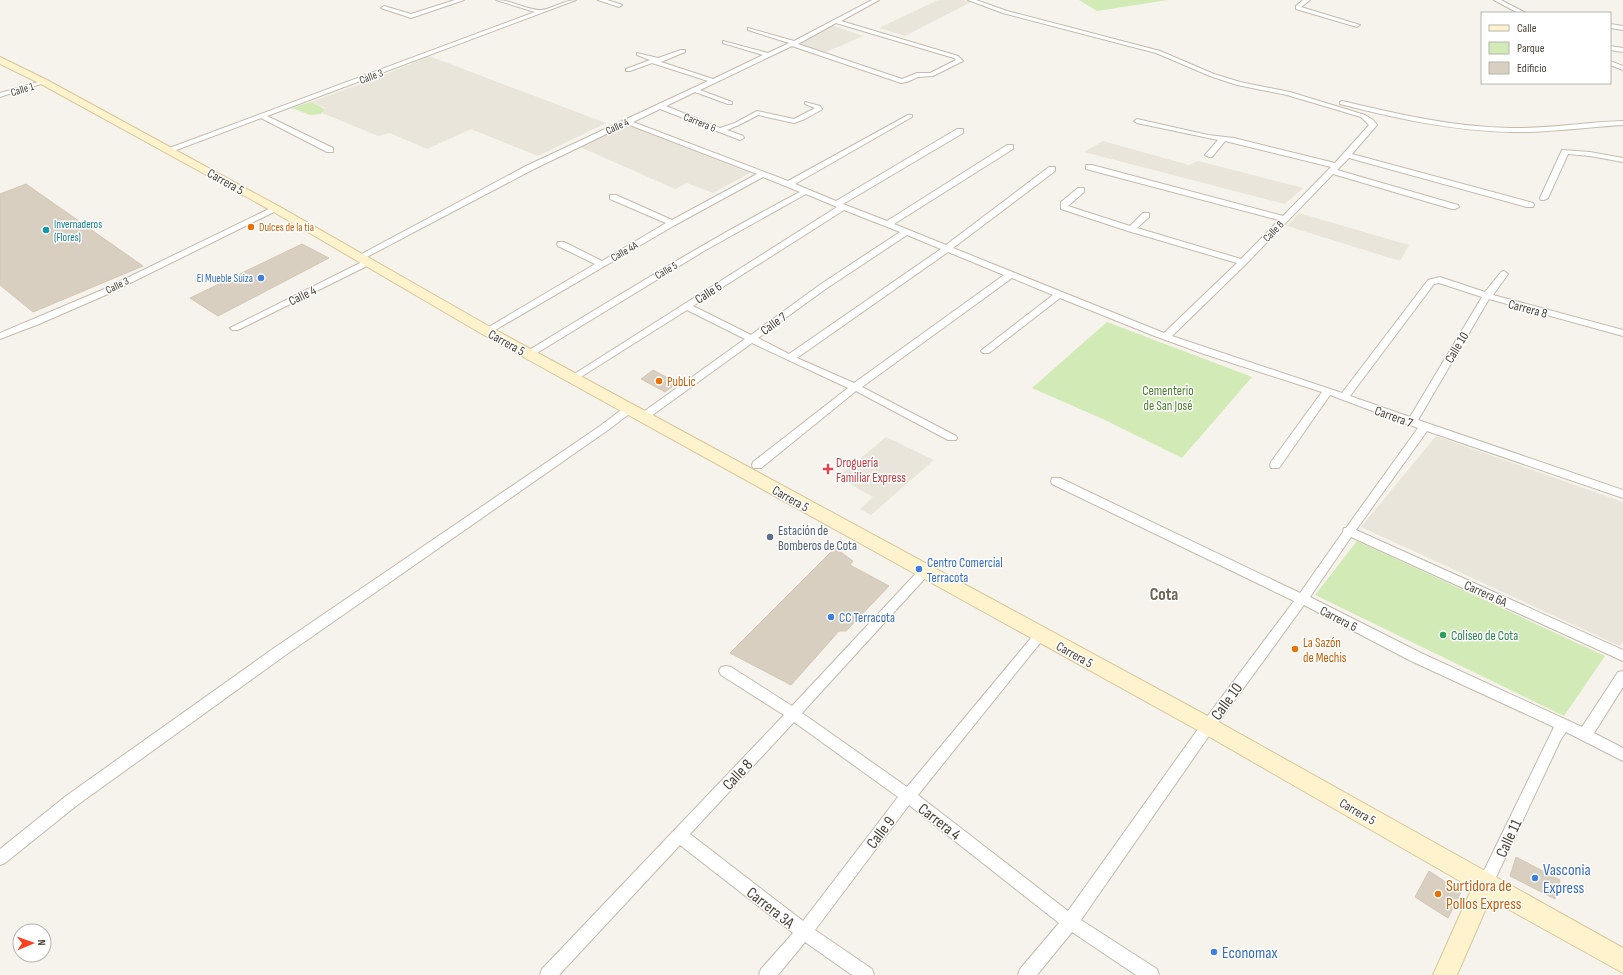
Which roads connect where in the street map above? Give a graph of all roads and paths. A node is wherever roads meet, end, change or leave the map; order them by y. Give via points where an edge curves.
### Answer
1 (461, 0) edge
2 (499, 0) edge
3 (573, 0) edge
4 (601, 0) edge
5 (876, 0) edge
6 (971, 0) edge
7 (1307, 0) edge
8 (1497, 0) edge
9 (619, 5) dead end
10 (384, 8) dead end
11 (540, 12) junction
12 (1521, 12) edge
13 (835, 21) junction
14 (1357, 25) dead end
15 (1611, 26) edge
16 (1623, 28) edge
17 (750, 29) dead end
18 (725, 42) dead end
19 (793, 43) junction
20 (1611, 48) edge
21 (1623, 50) edge
22 (683, 51) dead end
23 (639, 54) dead end
24 (768, 55) junction
25 (0, 60) edge
26 (660, 60) junction
27 (1611, 63) edge
28 (1623, 68) edge
29 (628, 70) dead end
30 (715, 80) junction
31 (44, 82) junction
32 (695, 90) junction
33 (1288, 93) junction
34 (0, 96) edge
35 (730, 103) dead end
36 (807, 103) dead end
37 (660, 106) junction
38 (262, 116) junction
39 (910, 116) dead end
40 (1137, 121) dead end
41 (626, 122) junction
42 (1623, 123) edge
43 (720, 130) junction
44 (960, 131) dead end
45 (740, 138) dead end
46 (1224, 138) junction
47 (1010, 147) dead end
48 (168, 150) junction
49 (330, 150) dead end
50 (1209, 155) dead end
51 (1347, 155) junction
52 (1623, 160) edge
53 (1089, 167) dead end
54 (1052, 169) dead end
55 (1334, 169) junction
56 (763, 174) junction
57 (789, 184) junction
58 (1081, 190) dead end
59 (807, 191) junction
60 (613, 197) dead end
61 (1544, 198) dead end
62 (840, 205) junction
63 (1530, 205) dead end
64 (1455, 207) dead end
65 (276, 209) junction
66 (1146, 215) dead end
67 (1285, 219) junction
68 (672, 223) junction
69 (888, 224) junction
70 (1131, 229) junction
71 (906, 232) junction
72 (561, 244) dead end
73 (947, 249) junction
74 (364, 260) junction
75 (1243, 262) junction
76 (602, 264) junction
77 (1010, 274) junction
78 (1504, 274) dead end
79 (1059, 294) junction
80 (1487, 296) junction
81 (688, 306) junction
82 (235, 328) dead end
83 (486, 331) junction
84 (1623, 333) edge
85 (0, 336) edge
86 (1166, 336) junction
87 (753, 338) junction
88 (986, 352) dead end
89 (529, 354) junction
90 (790, 358) junction
91 (573, 378) junction
92 (855, 387) junction
93 (1328, 391) junction
94 (1344, 397) junction
95 (629, 409) junction
96 (643, 417) junction
97 (1412, 422) junction
98 (1425, 426) junction
99 (952, 438) dead end
100 (757, 465) dead end
101 (1275, 465) dead end
102 (1056, 480) dead end
103 (1623, 494) edge
104 (1348, 532) junction
105 (924, 572) junction
106 (1302, 599) junction
107 (1040, 634) junction
108 (1623, 656) edge
109 (726, 671) dead end
110 (1623, 676) edge
111 (793, 714) junction
112 (1563, 725) junction
113 (1208, 726) junction
114 (1585, 735) junction
115 (1623, 755) edge
116 (908, 796) junction
117 (679, 835) junction
118 (0, 858) edge
119 (1485, 885) junction
120 (1070, 922) junction
121 (804, 932) junction
122 (1623, 961) edge
123 (548, 975) edge
124 (767, 975) edge
125 (866, 975) edge
126 (1026, 975) edge
127 (1151, 975) edge
128 (1445, 975) edge

1 - 10 street via 411,16
2 - 11 street
3 - 11 street, Calle 3
4 - 9 street
5 - 13 street, Calle 4
6 - 33 street via 1005,12 1158,52 1239,84
7 - 14 street via 1298,8
8 - 12 street
11 - 38 street, Calle 3
13 - 19 street, Calle 4
13 - 19 street via 956,57 960,61 931,75 901,81
15 - 16 street
17 - 19 street
18 - 24 street
19 - 24 street, Calle 4
20 - 21 street
22 - 26 street
23 - 26 street
24 - 30 street, Calle 4
25 - 31 main road, Carrera 5
26 - 30 street
27 - 28 street
29 - 30 street via 652,61
30 - 32 street, Calle 4
31 - 34 street, Calle 1
31 - 48 main road, Carrera 5
32 - 35 street
32 - 37 street, Calle 4
33 - 42 street via 1414,119 1487,129 1534,130
33 - 51 street, Calle 8 via 1363,116 1371,121 1373,125
36 - 43 street via 819,109 798,120 757,113 738,124
37 - 41 street, Calle 4
37 - 43 street, Carrera 6
38 - 48 street, Calle 3
38 - 49 street
39 - 57 street
40 - 46 street via 1208,137
41 - 56 street, Carrera 7
41 - 74 street, Calle 4 via 529,168
43 - 45 street, Carrera 6
44 - 62 street, Calle 6
46 - 50 street
46 - 55 street via 1282,152
47 - 69 street
48 - 65 main road, Carrera 5
51 - 55 street, Calle 8
51 - 63 street
52 - 61 street via 1565,152
53 - 67 street
54 - 73 street
55 - 64 street
55 - 67 street, Calle 8
56 - 57 street, Carrera 7
56 - 68 street, Calle 4A
57 - 59 street, Carrera 7
58 - 70 street via 1064,204 1064,207
59 - 62 street, Carrera 7
59 - 89 street, Calle 5 via 762,214
60 - 68 street
62 - 69 street, Carrera 7
62 - 81 street, Calle 6
65 - 74 main road, Carrera 5
65 - 85 street, Calle 3 via 35,323
66 - 70 street
67 - 75 street, Calle 8
68 - 76 street, Calle 4A
69 - 71 street, Carrera 7
70 - 75 street
71 - 73 street, Carrera 7
71 - 87 street, Calle 7 via 824,286
72 - 76 street
73 - 77 street, Carrera 7
73 - 90 street
74 - 82 street, Calle 4
74 - 83 main road, Carrera 5
75 - 86 street, Calle 8
76 - 83 street, Calle 4A
77 - 79 street, Carrera 7
77 - 92 street
78 - 80 street, Calle 10
79 - 86 street, Carrera 7
79 - 88 street
80 - 84 street, Carrera 8
80 - 94 street, Carrera 8 via 1440,280 1431,282
80 - 97 street, Calle 10
81 - 87 street
81 - 91 street, Calle 6
83 - 89 main road, Carrera 5
86 - 93 street, Carrera 7
87 - 90 street
87 - 96 street, Calle 7
89 - 91 main road, Carrera 5
90 - 92 street
91 - 95 main road, Carrera 5
92 - 99 street
92 - 100 street
93 - 94 street, Carrera 7
93 - 101 street
94 - 97 street, Carrera 7
95 - 96 main road, Carrera 5
95 - 118 street via 77,796
96 - 105 main road, Carrera 5
97 - 98 street, Carrera 7
98 - 103 street, Carrera 7
98 - 104 street, Calle 10
102 - 106 street, Carrera 6
104 - 106 street, Calle 10
104 - 108 street, Carrera 6A
105 - 107 main road, Carrera 5
105 - 111 street, Calle 8
106 - 112 street, Carrera 6 via 1416,657
106 - 113 street, Calle 10
107 - 113 main road, Carrera 5
107 - 116 street, Calle 9
109 - 111 street, Carrera 4
110 - 114 street
111 - 116 street, Carrera 4
111 - 117 street, Calle 8
112 - 114 street, Carrera 6
112 - 119 street, Calle 11 via 1556,734
113 - 119 main road, Carrera 5
113 - 120 street, Calle 10
114 - 115 street, Carrera 6
116 - 120 street, Carrera 4
116 - 121 street, Calle 9
117 - 121 street, Carrera 3A
117 - 123 street, Calle 8
119 - 122 main road, Carrera 5
119 - 128 main road, Calle 11
120 - 126 street, Calle 10
120 - 127 street, Carrera 4
121 - 124 street, Calle 9
121 - 125 street, Carrera 3A

